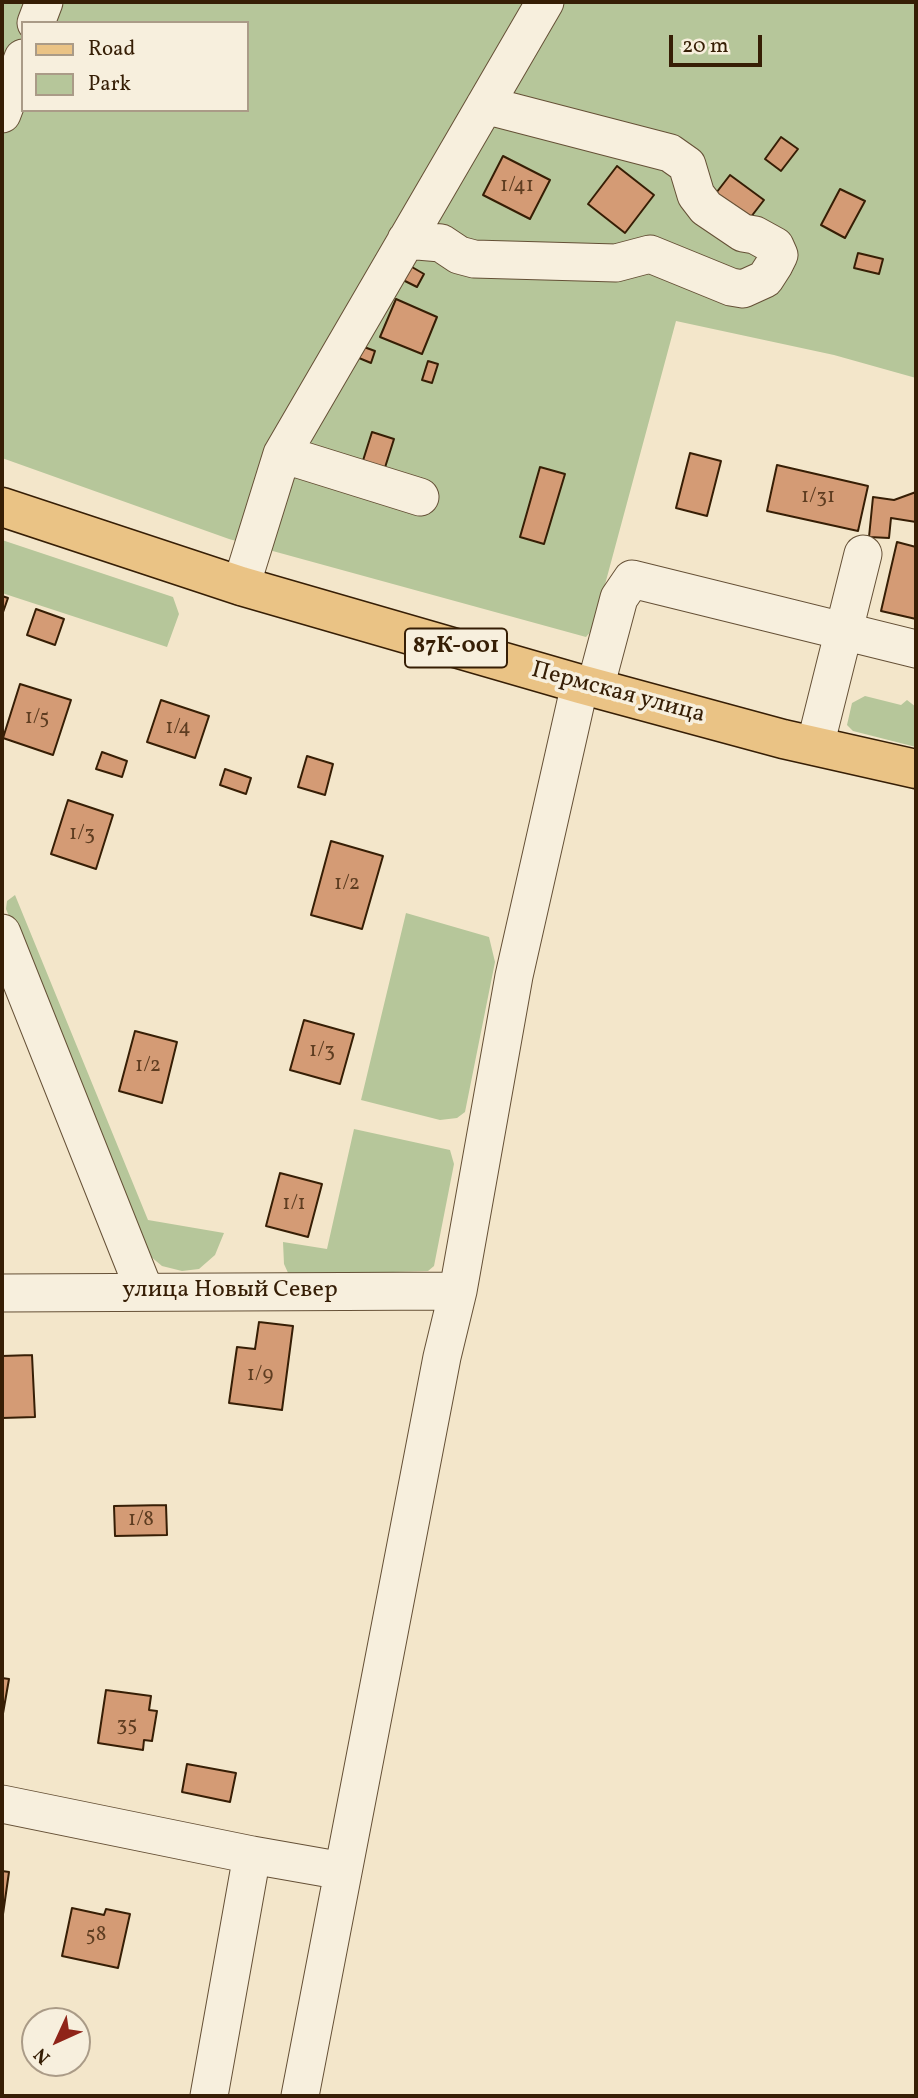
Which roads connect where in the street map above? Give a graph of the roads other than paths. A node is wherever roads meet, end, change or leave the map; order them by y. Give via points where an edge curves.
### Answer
1 (44, 2) edge
2 (545, 2) edge
3 (37, 21) edge
4 (21, 63) edge
5 (485, 105) junction
6 (2, 114) edge
7 (406, 240) junction
8 (282, 454) junction
9 (420, 497) dead end
10 (2, 507) edge
11 (863, 554) dead end
12 (240, 586) junction
13 (844, 632) junction
14 (916, 649) edge
15 (587, 686) junction
16 (816, 746) junction
17 (916, 769) edge
18 (2, 933) edge
19 (16, 1004) edge
20 (458, 1291) junction
21 (145, 1292) junction
22 (2, 1293) edge
23 (2, 1804) edge
24 (252, 1856) junction
25 (343, 1871) junction
26 (209, 2096) edge
27 (300, 2096) edge

1 - 3 street
2 - 5 street
4 - 6 street
5 - 7 street
5 - 7 street via 670,153 687,166 696,195 706,208 743,233 775,246 779,255 774,265 765,279 743,289 650,254 616,263 474,259 441,243
7 - 8 street
8 - 9 street
8 - 12 street
10 - 12 main road, Пермская улица / 87К-001
11 - 13 street
12 - 15 main road, Пермская улица / 87К-001
13 - 14 street
13 - 15 street via 632,579 619,598
13 - 16 street
15 - 16 main road, Пермская улица / 87К-001
15 - 20 street via 514,976
16 - 17 main road, Пермская улица / 87К-001
18 - 19 street
19 - 21 street
20 - 21 street, улица Новый Север
20 - 25 street
21 - 22 street, улица Новый Север
23 - 24 street
24 - 25 street
24 - 26 street
25 - 27 street

